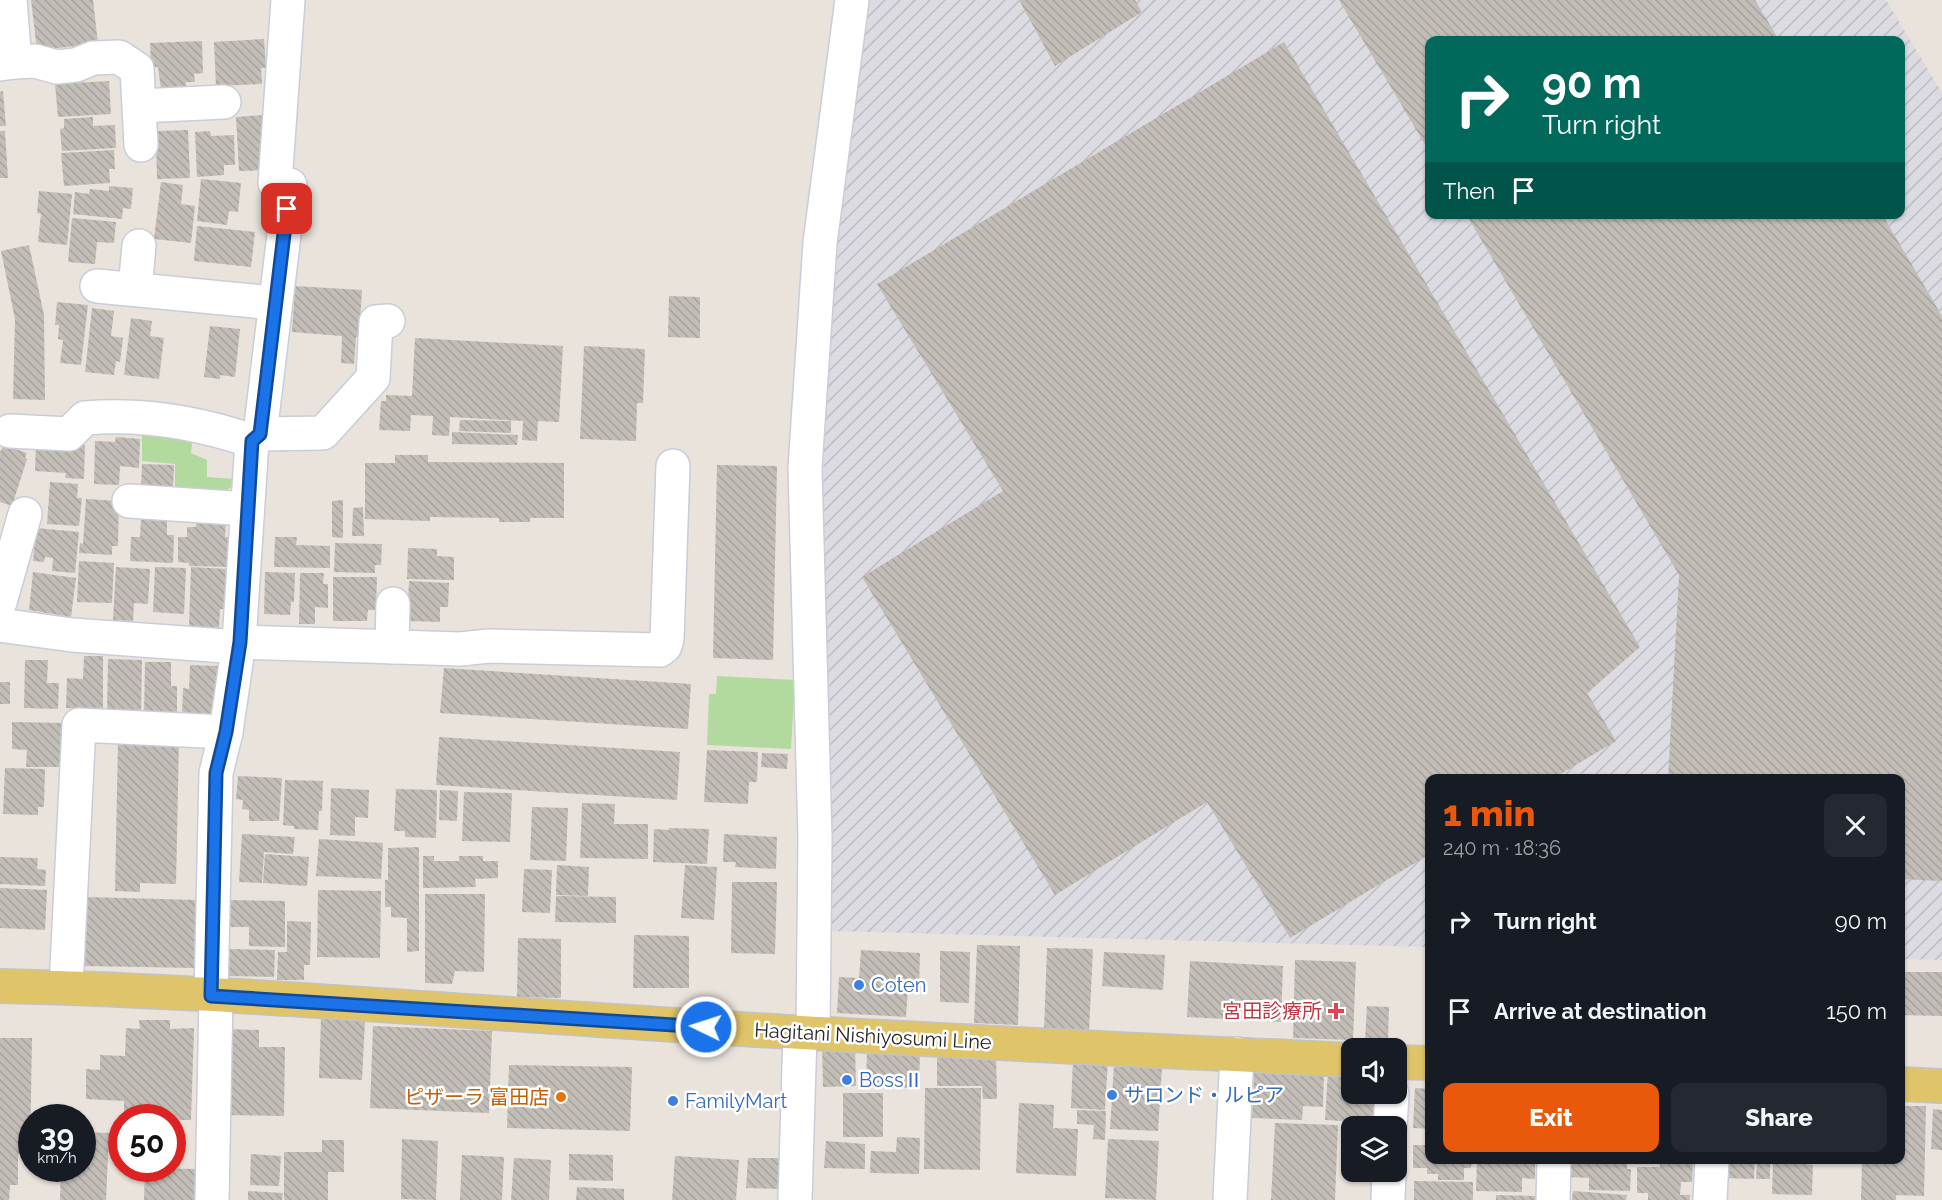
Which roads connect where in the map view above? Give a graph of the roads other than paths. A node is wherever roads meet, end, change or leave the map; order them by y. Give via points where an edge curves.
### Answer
1 (10, 0) edge
2 (288, 0) edge
3 (852, 0) edge
4 (8, 63) edge
5 (224, 102) dead end
6 (140, 106) junction
7 (141, 145) dead end
8 (140, 246) dead end
9 (97, 286) dead end
10 (135, 289) junction
11 (274, 303) junction
12 (388, 321) dead end
13 (10, 431) dead end
14 (256, 438) junction
15 (673, 466) dead end
16 (129, 501) dead end
17 (247, 509) junction
18 (25, 514) dead end
19 (0, 602) edge
20 (393, 604) dead end
21 (0, 625) edge
22 (239, 645) junction
23 (392, 648) junction
24 (226, 732) junction
25 (0, 986) edge
26 (66, 987) junction
27 (214, 996) junction
28 (807, 1033) junction
29 (1237, 1054) junction
30 (1341, 1059) edge
31 (1407, 1062) edge
32 (1425, 1063) edge
33 (1905, 1084) edge
34 (1942, 1086) edge
35 (1554, 1164) edge
36 (1712, 1164) edge
37 (1389, 1182) edge
38 (212, 1200) edge
39 (795, 1200) edge
40 (1230, 1200) edge
41 (1388, 1200) edge
42 (1553, 1200) edge
43 (1710, 1200) edge

1 - 4 street
2 - 11 street via 274,183 290,185
3 - 28 street via 820,243 806,468 815,837
4 - 6 street via 34,61 57,67 76,65 93,57 119,57 137,69
5 - 6 street
6 - 7 street
8 - 10 street
9 - 10 street
10 - 11 street
11 - 14 street
12 - 14 street via 376,322 373,378 323,433
13 - 14 street via 69,434 85,418 141,417
14 - 17 street
15 - 23 street via 667,639 660,650
16 - 17 street
17 - 22 street
18 - 19 street
20 - 23 street
21 - 22 street via 72,635
22 - 23 street
22 - 24 street
24 - 26 street via 79,725
24 - 27 street via 216,773
25 - 26 main road, Hagitani Nishiyosumi Line
26 - 27 main road, Hagitani Nishiyosumi Line
27 - 28 main road, Hagitani Nishiyosumi Line
27 - 38 street
28 - 29 main road, Hagitani Nishiyosumi Line
28 - 39 street
29 - 30 main road, Hagitani Nishiyosumi Line
29 - 40 street
31 - 32 main road
33 - 34 main road
35 - 42 street
36 - 43 street
37 - 41 street

